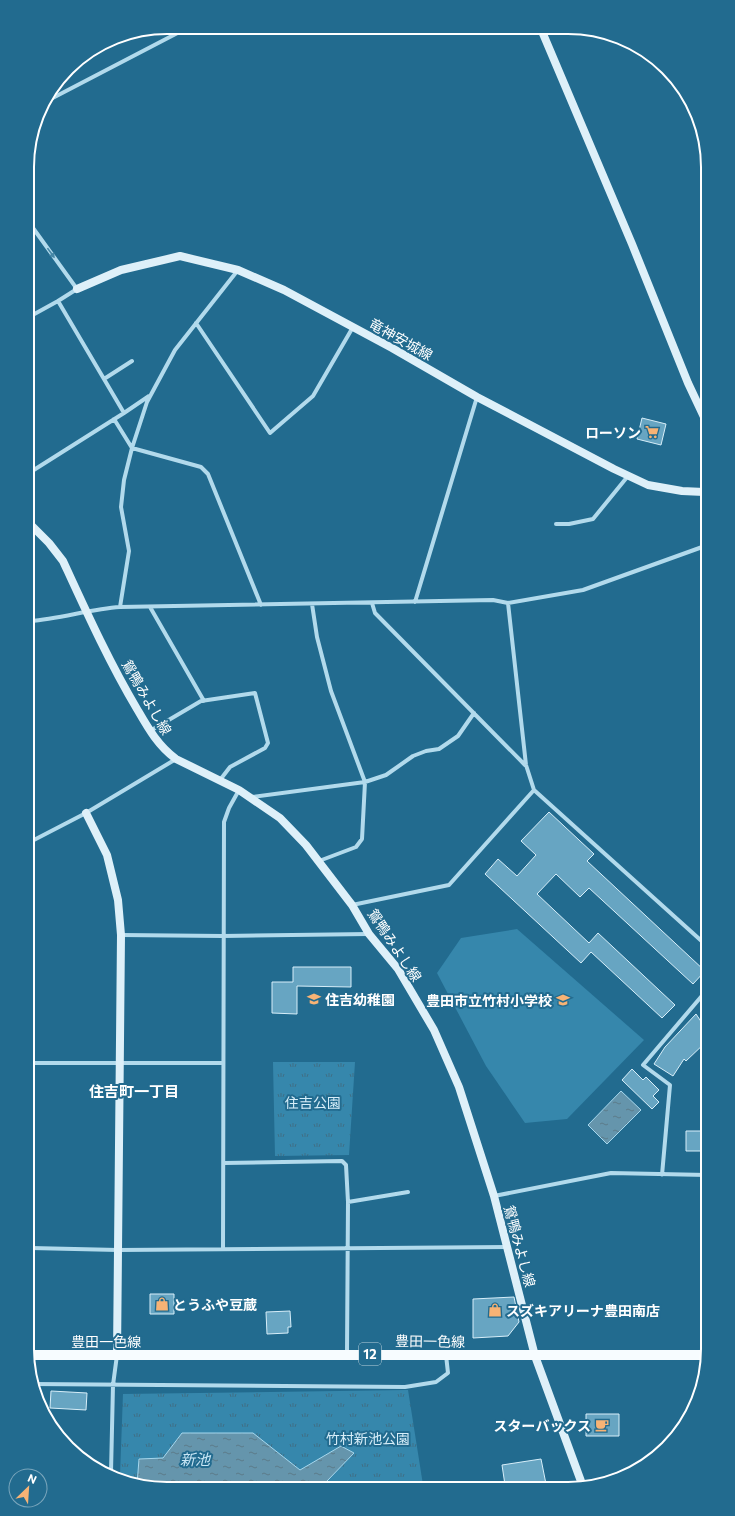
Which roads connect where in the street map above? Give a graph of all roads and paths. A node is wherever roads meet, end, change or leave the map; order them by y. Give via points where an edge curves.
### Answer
1 (176, 34) edge
2 (543, 34) edge
3 (55, 97) edge
4 (34, 229) edge
5 (238, 270) junction
6 (77, 289) junction
7 (58, 301) junction
8 (34, 314) edge
9 (196, 323) junction
10 (353, 327) junction
11 (132, 361) dead end
12 (104, 379) junction
13 (150, 396) junction
14 (477, 397) junction
15 (701, 411) edge
16 (124, 413) junction
17 (114, 419) junction
18 (132, 448) junction
19 (34, 470) edge
20 (628, 476) junction
21 (701, 492) edge
22 (556, 524) dead end
23 (34, 528) edge
24 (701, 547) edge
25 (415, 602) junction
26 (372, 603) junction
27 (508, 603) junction
28 (312, 604) junction
29 (261, 605) junction
30 (120, 607) junction
31 (150, 607) junction
32 (87, 613) junction
33 (34, 620) edge
34 (204, 701) junction
35 (474, 713) junction
36 (150, 731) junction
37 (176, 759) junction
38 (526, 766) junction
39 (220, 780) junction
40 (365, 782) junction
41 (239, 790) junction
42 (534, 790) junction
43 (250, 798) junction
44 (86, 813) junction
45 (34, 840) edge
46 (319, 861) junction
47 (352, 905) junction
48 (369, 934) junction
49 (121, 935) junction
50 (223, 936) junction
51 (701, 940) edge
52 (701, 997) edge
53 (34, 1063) edge
54 (119, 1064) junction
55 (222, 1064) junction
56 (224, 1163) junction
57 (662, 1175) junction
58 (701, 1175) edge
59 (408, 1192) dead end
60 (494, 1196) junction
61 (348, 1202) junction
62 (507, 1246) junction
63 (34, 1248) edge
64 (223, 1248) junction
65 (347, 1248) junction
66 (118, 1250) junction
67 (347, 1354) junction
68 (34, 1355) edge
69 (117, 1355) junction
70 (446, 1355) junction
71 (701, 1355) edge
72 (535, 1356) junction
73 (39, 1384) edge
74 (113, 1385) junction
75 (111, 1469) edge
76 (581, 1481) edge

1 - 3 street
2 - 15 street
4 -> 6 street
5 - 6 street, 竜神安城線 via 180,256 121,270
5 - 9 street
5 - 10 street, 竜神安城線 via 284,290
6 - 7 street
7 - 8 street
7 - 12 street
9 - 10 street via 270,433 313,396
9 - 13 street via 175,350
10 - 14 street, 竜神安城線
11 - 12 street
12 - 16 street
13 - 16 street
13 - 18 street
14 - 20 street, 竜神安城線
14 - 25 street
16 - 17 street
17 - 18 street
17 - 19 street
18 - 29 street via 201,467 208,474
18 - 30 street via 121,507 129,551
20 - 21 street, 竜神安城線 via 648,485
20 - 22 street via 593,519
23 - 32 street, 鴛鴨みよし線 via 63,561
24 - 27 street via 583,590
25 - 26 street
25 - 27 street via 493,600
26 - 28 street
26 - 35 street via 375,613
27 - 38 street
28 - 29 street
28 - 40 street via 317,637 331,691
29 - 31 street
30 - 31 street
30 - 32 street
31 - 34 street
32 - 33 street
32 - 36 street, 鴛鴨みよし線 via 125,689
34 - 36 street
34 - 39 street via 255,693 268,743 265,748 230,767
35 - 38 street
35 - 40 street via 458,736 439,749 413,756 386,775
36 - 37 street, 鴛鴨みよし線 via 167,753
37 - 39 street, 鴛鴨みよし線
37 - 44 street
38 - 42 street
39 - 41 street, 鴛鴨みよし線
40 - 43 street
40 - 46 street via 362,839 356,847
41 - 43 street, 鴛鴨みよし線
41 - 50 street via 228,808 224,822
42 - 47 street via 449,885
42 - 51 street
43 - 46 street, 鴛鴨みよし線 via 280,818
44 - 45 street
44 - 49 street via 107,855 118,900
46 - 47 street, 鴛鴨みよし線
47 - 48 street, 鴛鴨みよし線
48 - 50 street
48 - 60 street, 鴛鴨みよし線 via 398,970 434,1030 459,1087
49 - 50 street
49 - 54 street
50 - 55 street
52 - 57 street via 643,1066 670,1085
53 - 54 street
54 - 55 street
54 - 66 street
55 - 56 street
56 - 61 street via 342,1161 346,1165
56 - 64 street
57 - 58 street
57 - 60 street via 612,1173
59 - 61 street
60 - 62 street, 鴛鴨みよし線
61 - 65 street
62 - 65 street
62 - 72 street, 鴛鴨みよし線
63 - 66 street
64 - 65 street
64 - 66 street
65 - 67 street
66 - 69 street
67 - 69 main road, 豊田一色線 / 12
67 - 70 main road, 豊田一色線 / 12
68 - 69 main road, 豊田一色線 / 12
69 - 74 street
70 - 72 main road, 豊田一色線 / 12
70 - 74 street via 448,1373 436,1382 405,1387
71 - 72 main road, 豊田一色線 / 12
72 - 76 street, 鴛鴨みよし線
73 - 74 street
74 - 75 street

